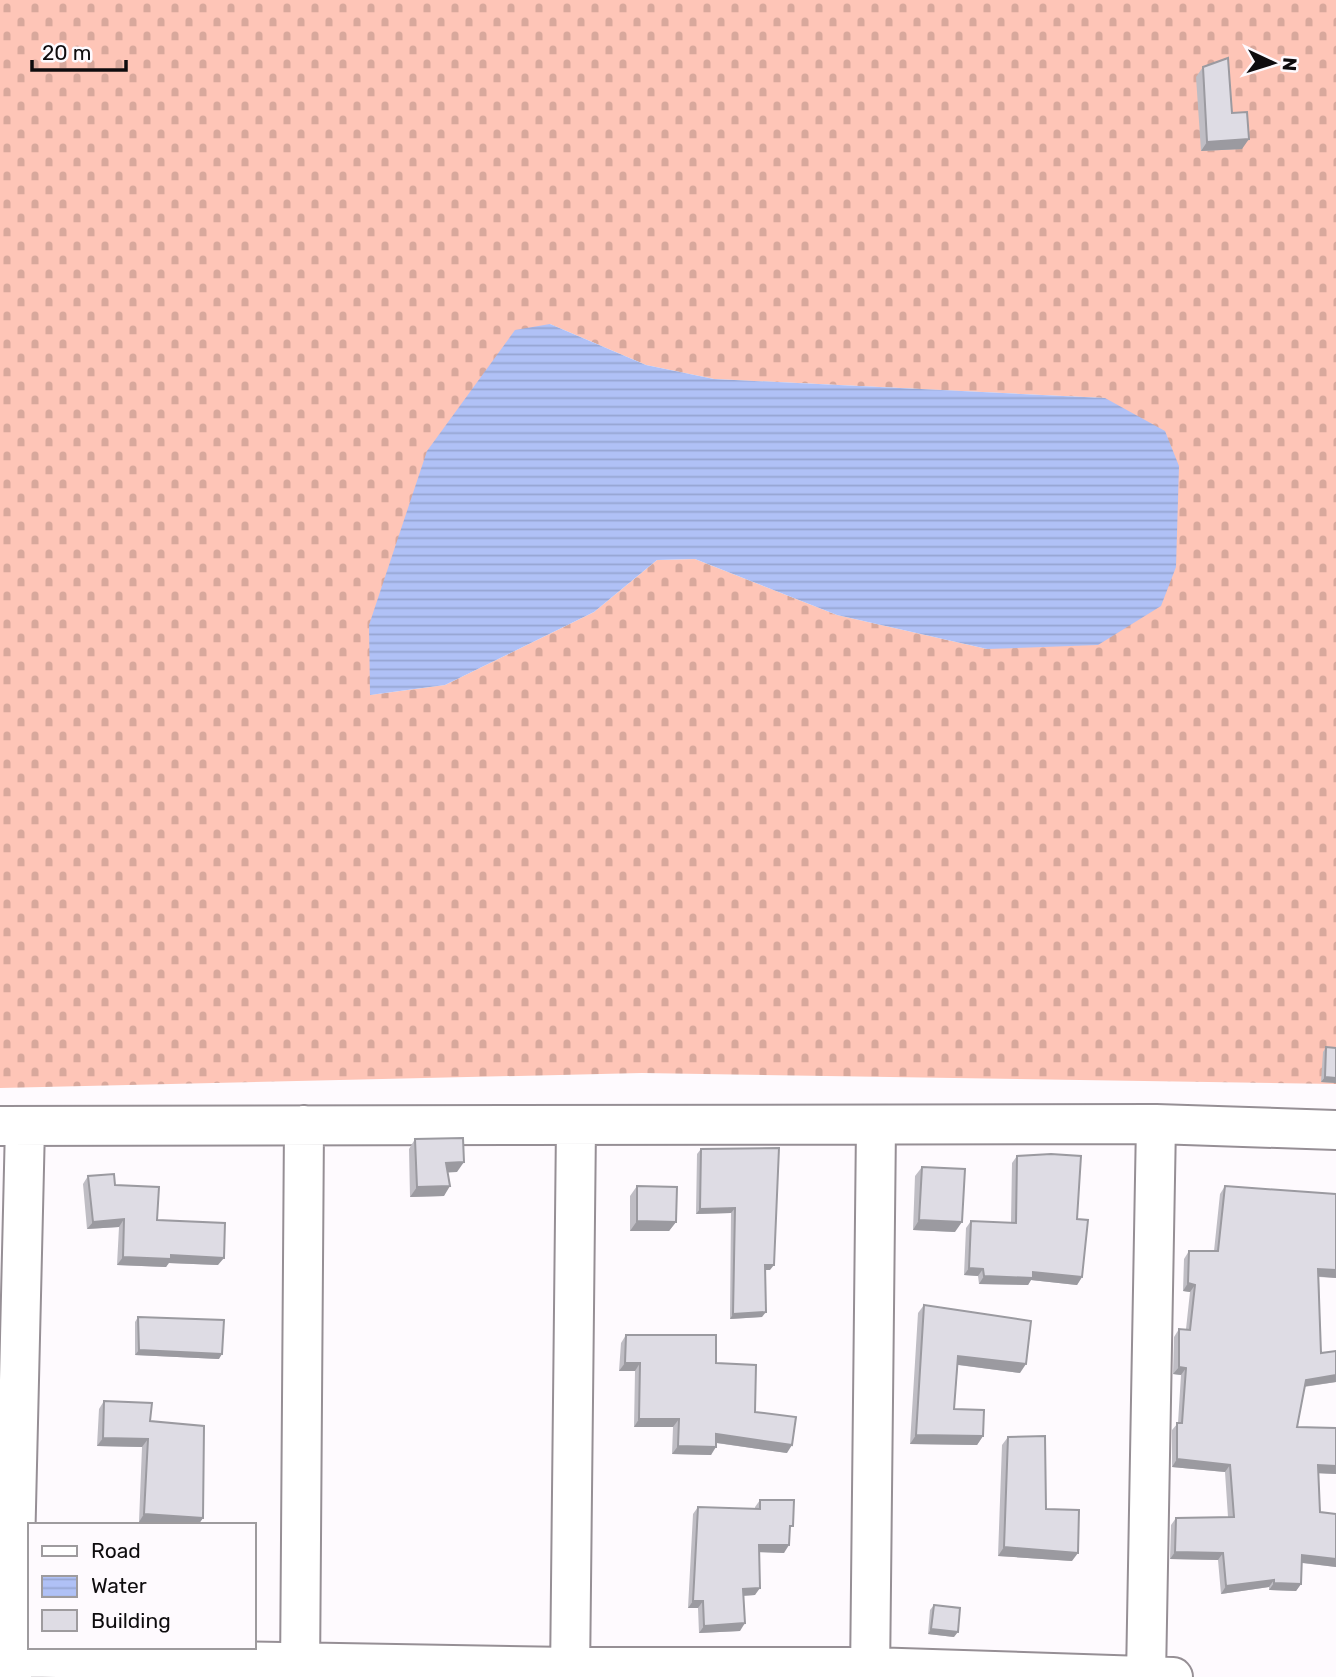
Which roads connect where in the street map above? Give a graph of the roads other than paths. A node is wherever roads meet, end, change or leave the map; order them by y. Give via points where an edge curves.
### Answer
1 (1156, 1124) junction
2 (304, 1125) junction
3 (13, 1126) edge
4 (576, 1126) junction
5 (876, 1126) junction
6 (1336, 1130) edge
7 (8, 1664) edge
8 (300, 1670) edge
9 (570, 1672) edge
10 (870, 1672) edge
11 (1146, 1677) edge
12 (1173, 1677) edge

1 - 5 street
1 - 6 street
1 - 11 street
2 - 3 street
2 - 4 street
2 - 8 street
3 - 7 street
4 - 5 street
4 - 9 street
5 - 10 street
7 - 8 street
8 - 9 street
9 - 10 street
10 - 11 street
11 - 12 street

